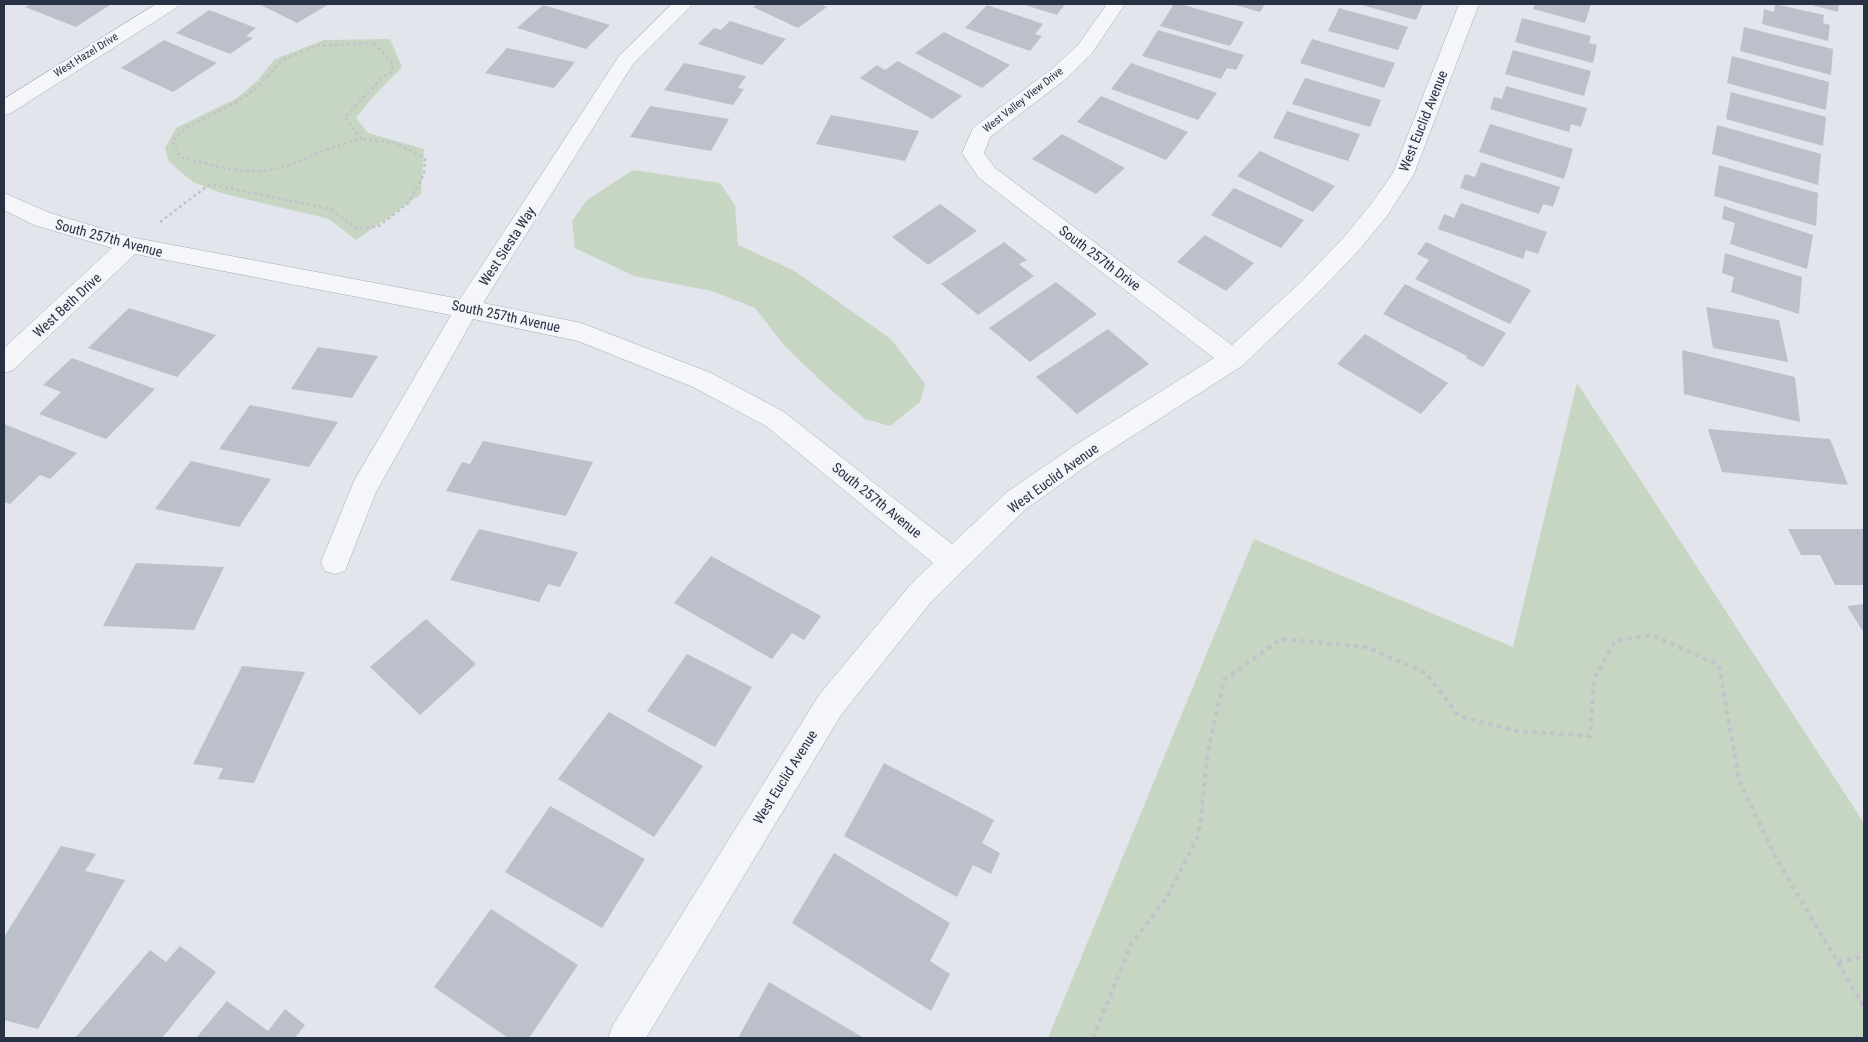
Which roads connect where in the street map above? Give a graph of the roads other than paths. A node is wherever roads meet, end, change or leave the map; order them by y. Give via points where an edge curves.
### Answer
1 (168, 4) edge
2 (683, 4) edge
3 (1116, 4) edge
4 (1469, 4) edge
5 (4, 108) edge
6 (973, 153) joint
7 (4, 202) edge
8 (130, 245) junction
9 (467, 308) junction
10 (1233, 359) junction
11 (4, 363) edge
12 (952, 561) junction
13 (335, 562) dead end
14 (626, 1038) edge

1 - 5 street, West Hazel Drive
2 - 9 street, West Siesta Way via 626,60
3 - 6 street, West Valley View Drive via 1085,49 1060,73 981,133
4 - 10 street, West Euclid Avenue via 1403,174 1352,243
6 - 10 street, South 257th Drive via 987,173
7 - 8 street, South 257th Avenue via 42,219
8 - 9 street, South 257th Avenue
8 - 11 street, West Beth Drive
9 - 12 street, South 257th Avenue via 580,332 702,380 775,419
9 - 13 street, West Siesta Way via 364,489
10 - 12 street, West Euclid Avenue via 1086,452 1018,500
12 - 14 street, West Euclid Avenue via 921,593 830,704

